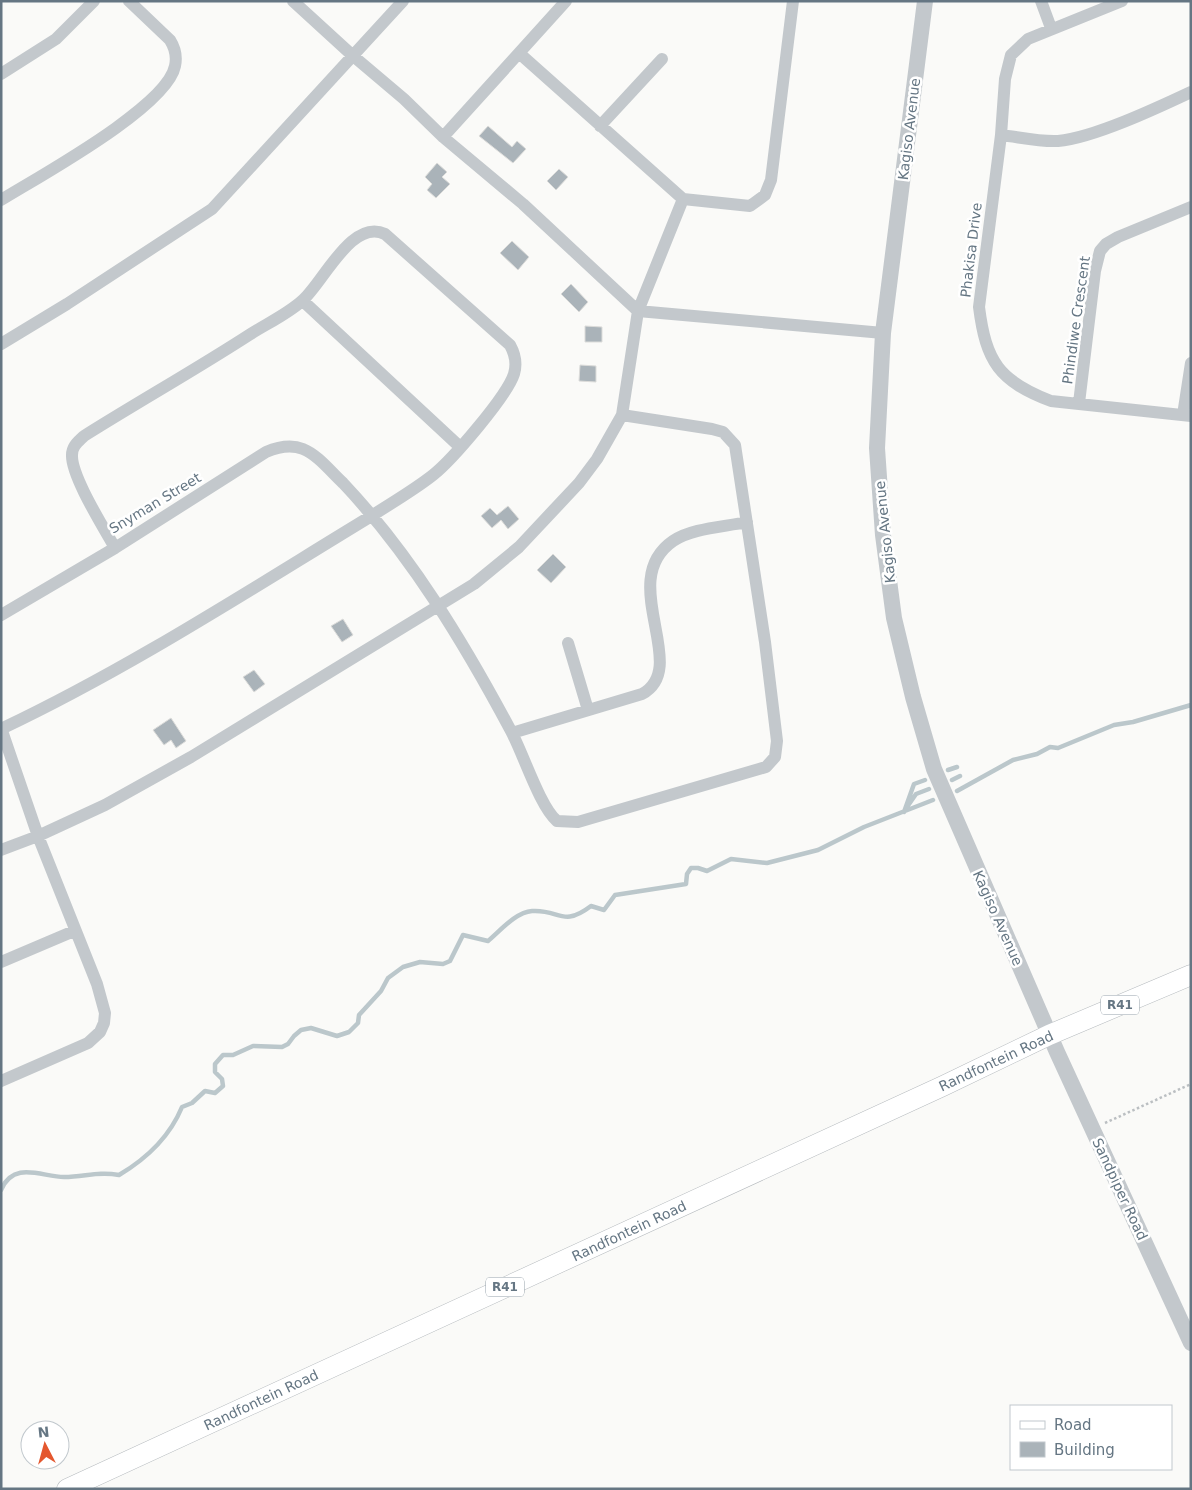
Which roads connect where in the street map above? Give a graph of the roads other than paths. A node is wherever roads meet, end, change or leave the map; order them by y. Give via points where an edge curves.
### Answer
1 (94, 1) edge
2 (129, 1) edge
3 (293, 1) edge
4 (403, 1) edge
5 (566, 1) edge
6 (794, 1) edge
7 (924, 1) edge
8 (1041, 1) edge
9 (1122, 1) edge
10 (1051, 28) junction
11 (519, 53) junction
12 (352, 56) junction
13 (662, 59) dead end
14 (1, 74) edge
15 (1191, 92) edge
16 (600, 126) junction
17 (1001, 134) junction
18 (443, 137) junction
19 (683, 199) junction
20 (1, 200) edge
21 (1191, 207) edge
22 (303, 301) junction
23 (638, 311) junction
24 (883, 333) junction
25 (1, 344) edge
26 (1191, 362) edge
27 (1079, 404) junction
28 (622, 415) junction
29 (1187, 416) edge
30 (459, 446) junction
31 (373, 515) junction
32 (747, 522) junction
33 (115, 548) junction
34 (437, 606) junction
35 (1, 615) edge
36 (568, 643) dead end
37 (588, 710) junction
38 (1, 729) edge
39 (512, 732) junction
40 (38, 836) junction
41 (1, 850) edge
42 (74, 931) junction
43 (1, 962) edge
44 (1191, 975) edge
45 (1049, 1035) junction
46 (1, 1081) edge
47 (1191, 1343) edge
48 (67, 1489) edge

1 - 14 street via 56,39
2 - 20 street via 174,47 175,67 168,80 139,110 108,135
3 - 12 street
4 - 12 street
5 - 11 street
6 - 19 street via 771,180 765,196 750,206
7 - 24 street, Kagiso Avenue
8 - 10 street
9 - 10 street, Phakisa Drive
10 - 17 street, Phakisa Drive via 1028,39 1011,55 1005,79
11 - 16 street
11 - 18 street
12 - 18 street
12 - 25 street via 212,210
13 - 16 street
15 - 17 street via 1072,138 1048,141
16 - 19 street
17 - 27 street, Phakisa Drive via 979,307 984,343 995,364 1012,381 1031,393
18 - 23 street via 523,204
19 - 23 street
21 - 27 street, Phindiwe Crescent via 1118,237 1100,251
22 - 30 street
22 - 30 street, Snyman Street via 353,240 372,230 385,234 501,335 515,353 510,383 496,405
22 - 33 street, Snyman Street via 75,444 72,457 76,474
23 - 24 street
23 - 28 street
24 - 45 street, Kagiso Avenue via 877,448 883,535 894,618 912,697 934,770
26 - 29 street
27 - 29 street, Phakisa Drive
28 - 32 street via 712,429 731,438 737,454
28 - 34 street via 597,459 550,516 498,565
30 - 31 street via 435,474
31 - 33 street, Snyman Street via 315,457 304,449 286,446 266,452
31 - 34 street, Snyman Street
31 - 38 street via 87,686
32 - 37 street via 684,536 659,555 651,567 650,582 660,661 659,679 642,694
32 - 39 street, Snyman Street via 777,741 772,763 760,770 566,823 550,816
33 - 35 street
34 - 39 street, Snyman Street
34 - 40 street via 191,757
36 - 37 street
37 - 39 street
38 - 40 street
40 - 41 street
40 - 42 street
42 - 43 street
42 - 46 street via 100,991 104,1023 88,1043
44 - 45 main road, Randfontein Road / R41
45 - 47 street, Sandpiper Road
45 - 48 main road, Randfontein Road / R41

